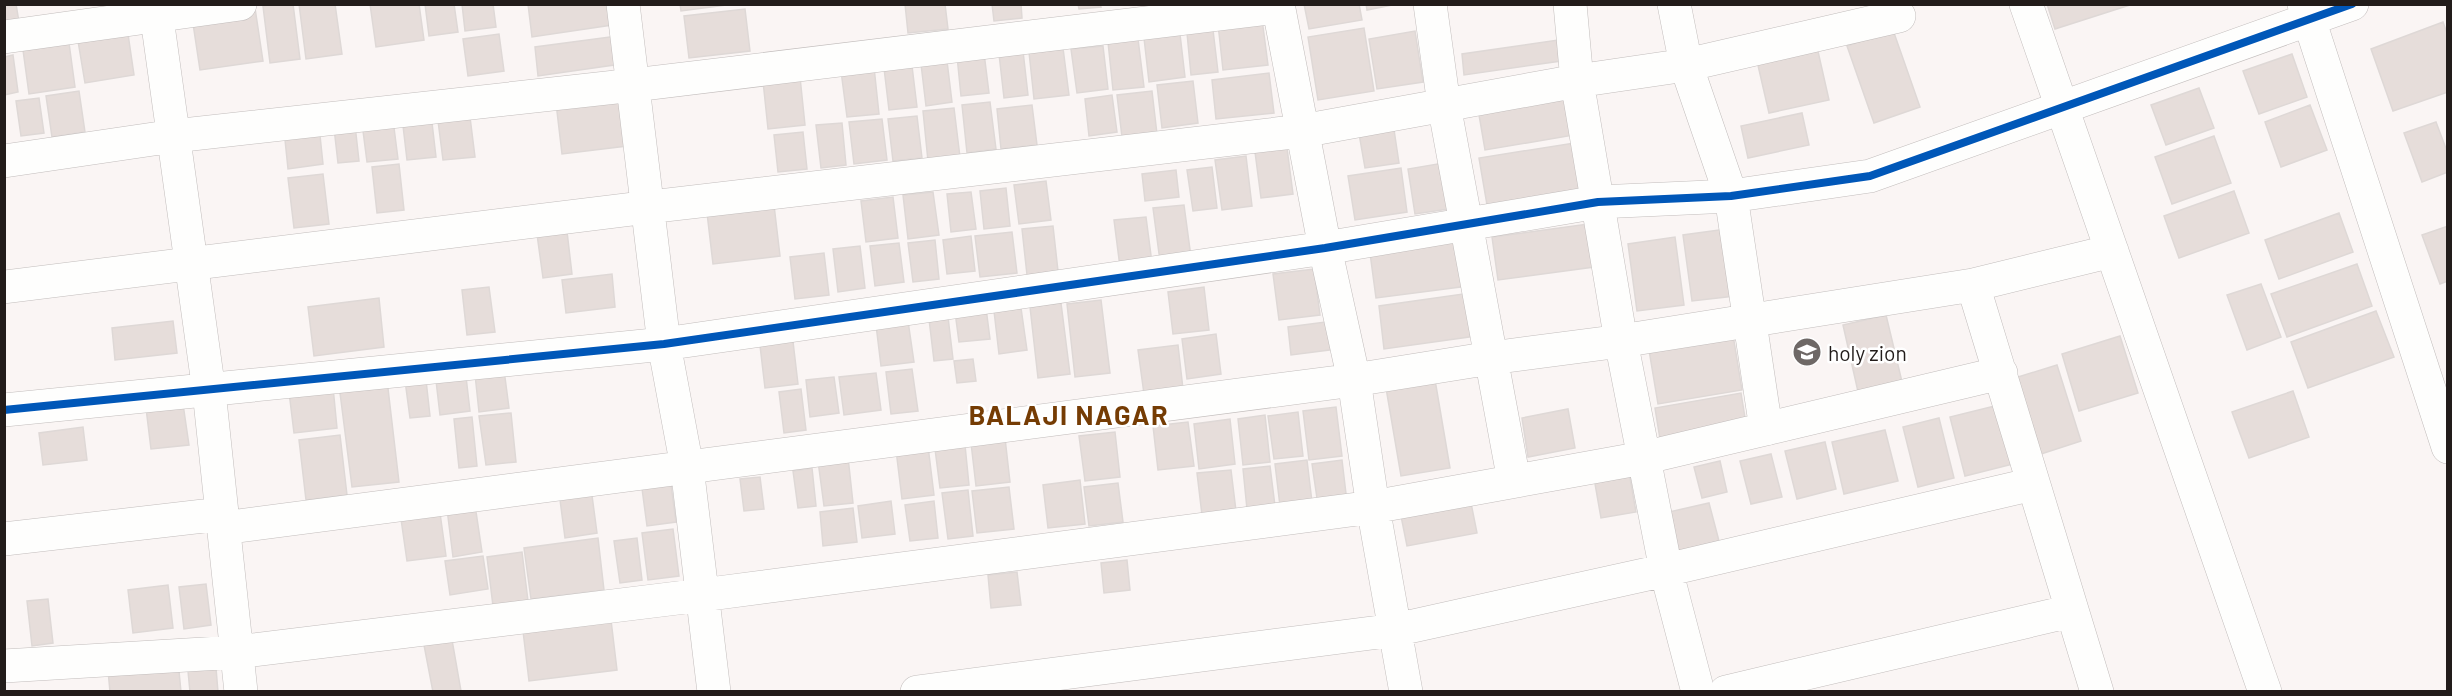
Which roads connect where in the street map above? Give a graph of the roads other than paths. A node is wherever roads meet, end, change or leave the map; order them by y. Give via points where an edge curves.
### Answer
1 (240, 4) edge
2 (623, 4) edge
3 (1430, 4) edge
4 (1570, 4) edge
5 (1674, 4) edge
6 (2026, 4) edge
7 (2352, 4) edge
8 (1278, 6) edge
9 (156, 10) edge
10 (2306, 12) edge
11 (1899, 16) dead end
12 (4, 38) edge
13 (1686, 65) junction
14 (1577, 81) junction
15 (634, 85) junction
16 (1444, 105) junction
17 (2061, 108) junction
18 (1302, 131) junction
19 (174, 136) junction
20 (4, 161) edge
21 (1731, 196) junction
22 (1598, 202) junction
23 (649, 207) junction
24 (1467, 223) junction
25 (1325, 248) junction
26 (2112, 251) junction
27 (192, 265) junction
28 (1973, 285) junction
29 (4, 287) edge
30 (1749, 321) junction
31 (1621, 341) junction
32 (664, 344) junction
33 (1491, 358) junction
34 (2001, 373) junction
35 (1354, 380) junction
36 (208, 391) junction
37 (4, 410) edge
38 (1766, 429) junction
39 (2448, 447) edge
40 (1643, 458) junction
41 (687, 466) junction
42 (1514, 481) junction
43 (2033, 484) junction
44 (1373, 507) junction
45 (222, 521) junction
46 (4, 539) edge
47 (1666, 570) junction
48 (702, 595) junction
49 (2071, 611) junction
50 (1395, 630) junction
51 (237, 652) junction
52 (4, 666) edge
53 (241, 692) edge
54 (714, 692) edge
55 (917, 692) edge
56 (1406, 692) edge
57 (1698, 692) edge
58 (1726, 692) edge
59 (2097, 692) edge
60 (2265, 692) edge

1 - 9 street
2 - 15 street
3 - 16 street
4 - 14 street
5 - 13 street
6 - 17 street
7 - 10 street
8 - 15 street
8 - 18 street
9 - 12 street
9 - 19 street
10 - 17 street
10 - 39 street
11 - 13 street
13 - 14 street
13 - 21 street
14 - 16 street
14 - 22 street
15 - 19 street
15 - 23 street
16 - 18 street
16 - 24 street
17 - 21 street via 1870,176
17 - 26 street
18 - 23 street
18 - 25 street
19 - 20 street
19 - 27 street
21 - 22 street
21 - 30 street
22 - 24 street
22 - 31 street
23 - 27 street
23 - 32 street
24 - 25 street
24 - 33 street
25 - 32 street
25 - 35 street
26 - 28 street
26 - 60 street
27 - 29 street
27 - 36 street
28 - 30 street
28 - 34 street
30 - 31 street
30 - 38 street
31 - 33 street
31 - 40 street
32 - 36 street
32 - 41 street
33 - 35 street
33 - 42 street
34 - 38 street
34 - 43 street
35 - 41 street
35 - 44 street
36 - 37 street
36 - 45 street
38 - 40 street
40 - 42 street
40 - 47 street
41 - 45 street
41 - 48 street
42 - 44 street
43 - 47 street
43 - 49 street
44 - 48 street
44 - 50 street
45 - 46 street
45 - 51 street
47 - 50 street
47 - 57 street
48 - 51 street
48 - 54 street
49 - 58 street
49 - 59 street
50 - 55 street
50 - 56 street
51 - 52 street
51 - 53 street

